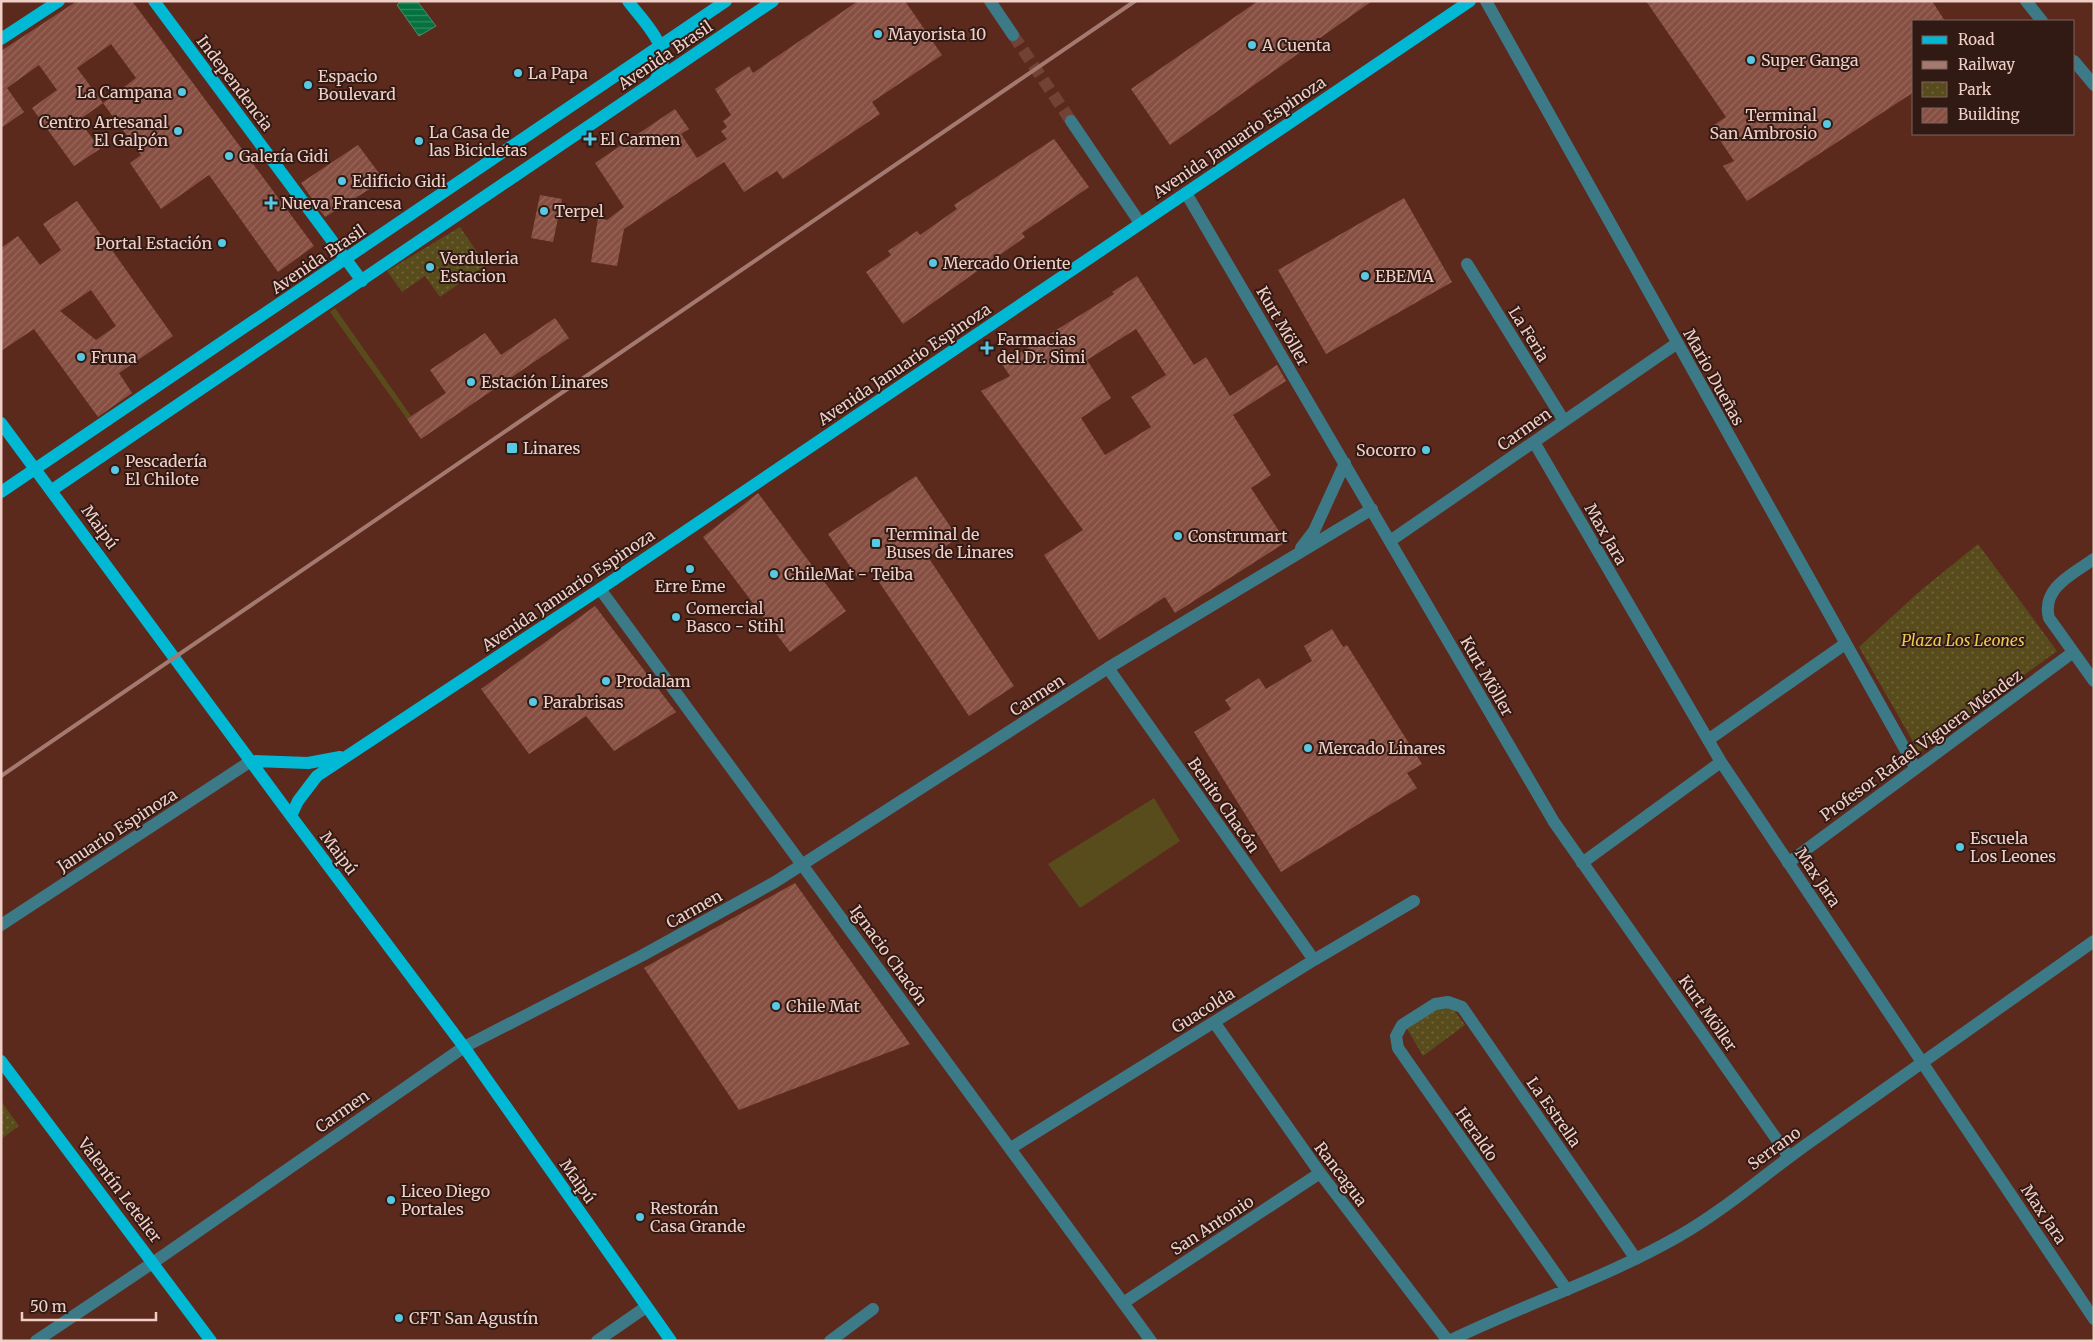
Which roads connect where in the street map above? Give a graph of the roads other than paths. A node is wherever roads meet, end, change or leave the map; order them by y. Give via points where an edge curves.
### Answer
1 (59, 1) edge
2 (154, 1) edge
3 (628, 1) edge
4 (726, 1) edge
5 (773, 1) edge
6 (990, 1) edge
7 (1470, 1) edge
8 (1486, 1) edge
9 (2026, 1) edge
10 (2041, 20) edge
11 (1013, 35) tunnel mouth
12 (1, 39) edge
13 (661, 46) junction
14 (2075, 62) edge
15 (653, 83) junction
16 (2094, 86) edge
17 (1071, 120) tunnel mouth
18 (1186, 193) junction
19 (1140, 223) junction
20 (346, 260) junction
21 (1467, 264) dead end
22 (362, 281) junction
23 (1676, 344) junction
24 (1564, 421) junction
25 (1, 422) edge
26 (1534, 442) junction
27 (1345, 463) junction
28 (36, 469) junction
29 (52, 490) junction
30 (1, 492) edge
31 (1372, 509) junction
32 (1390, 541) junction
33 (1296, 554) junction
34 (2094, 559) edge
35 (600, 589) junction
36 (1845, 644) junction
37 (2072, 653) junction
38 (1108, 668) junction
39 (2094, 681) edge
40 (1708, 740) junction
41 (354, 751) junction
42 (251, 761) junction
43 (1721, 762) junction
44 (1915, 767) junction
45 (291, 816) junction
46 (1582, 863) junction
47 (1788, 863) junction
48 (803, 865) junction
49 (1414, 901) dead end
50 (1, 925) edge
51 (2094, 941) edge
52 (1314, 960) junction
53 (1435, 1004) joint
54 (1214, 1022) junction
55 (464, 1047) junction
56 (1, 1060) edge
57 (1923, 1061) junction
58 (1011, 1148) junction
59 (1789, 1157) junction
60 (1320, 1173) junction
61 (1636, 1258) junction
62 (154, 1262) junction
63 (1567, 1290) junction
64 (1123, 1303) junction
65 (646, 1307) junction
66 (873, 1310) dead end
67 (2094, 1319) edge
68 (36, 1341) edge
69 (211, 1341) edge
70 (597, 1341) edge
71 (671, 1341) edge
72 (830, 1341) edge
73 (1151, 1341) edge
74 (1449, 1341) edge

1 - 12 main road
2 - 20 main road, Independencia
3 - 13 main road
4 - 13 main road, Avenida Brasil
5 - 15 main road, Avenida Brasil
6 - 11 street
7 - 18 main road, Avenida Januario Espinoza
8 - 23 street, Mario Dueñas
9 - 10 street
13 - 15 main road via 663,62
13 - 20 main road, Avenida Brasil
14 - 16 street
15 - 22 main road, Avenida Brasil
17 - 19 street
18 - 19 main road, Avenida Januario Espinoza
18 - 27 street, Kurt Möller
19 - 35 main road, Avenida Januario Espinoza
20 - 22 main road, Independencia
20 - 28 main road, Avenida Brasil
21 - 24 street, La Feria
22 - 29 main road, Avenida Brasil
23 - 24 street, Carmen
23 - 36 street, Mario Dueñas
24 - 26 street, Carmen
25 - 28 main road, Maipú
26 - 32 street, Carmen
26 - 40 street, Max Jara
27 - 31 street, Kurt Möller
27 - 33 street via 1314,531
28 - 29 main road, Maipú
28 - 30 main road, Avenida Brasil
29 - 42 main road, Maipú
31 - 32 street, Kurt Möller
31 - 33 street, Carmen
32 - 46 street, Kurt Möller via 1527,778
33 - 38 street, Carmen
34 - 37 street via 2054,589 2046,608
35 - 41 main road, Avenida Januario Espinoza
35 - 48 street, Ignacio Chacón
36 - 40 street
36 - 44 street, Mario Dueñas
37 - 39 street
37 - 44 street, Profesor Rafael Viguera Méndez
38 - 48 street, Carmen
38 - 52 street, Benito Chacón
40 - 43 street, Max Jara
41 - 42 main road, Avenida Januario Espinoza via 308,764
41 - 45 main road, Avenida Januario Espinoza via 311,782
42 - 45 main road, Maipú
42 - 50 street, Januario Espinoza
43 - 46 street
43 - 47 street, Max Jara
44 - 47 street, Profesor Rafael Viguera Méndez
45 - 55 main road, Maipú
46 - 59 street, Kurt Möller
47 - 57 street, Max Jara
48 - 55 street, Carmen via 643,955
48 - 58 street, Ignacio Chacón
49 - 52 street, Guacolda
51 - 57 street, Serrano
52 - 54 street, Guacolda
53 - 61 street, La Estrella via 1448,1002 1462,1007
53 - 63 street, Heraldo via 1402,1025 1396,1036 1398,1048
54 - 58 street, Guacolda
54 - 60 street, Rancagua
55 - 62 street, Carmen
55 - 65 main road, Maipú
56 - 62 main road, Valentín Letelier
57 - 59 street, Serrano
57 - 67 street, Max Jara
58 - 64 street, Ignacio Chacón
59 - 61 street, Serrano via 1699,1224
60 - 64 street, San Antonio
60 - 74 street, Rancagua
61 - 63 street, Serrano
62 - 68 street, Carmen
62 - 69 main road, Valentín Letelier
63 - 74 street, Serrano
64 - 73 street, Ignacio Chacón
65 - 70 street
65 - 71 main road, Maipú
66 - 72 street

